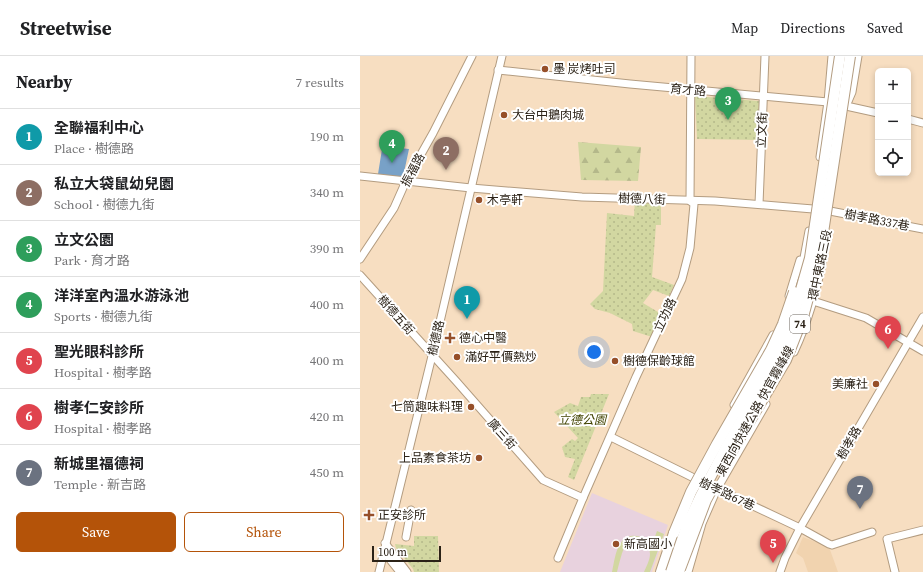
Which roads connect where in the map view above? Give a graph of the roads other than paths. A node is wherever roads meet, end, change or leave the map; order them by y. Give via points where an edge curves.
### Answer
1 (472, 56) edge
2 (502, 56) edge
3 (691, 56) edge
4 (765, 56) edge
5 (845, 57) edge
6 (498, 70) junction
7 (691, 90) junction
8 (764, 97) junction
9 (828, 102) junction
10 (846, 106) junction
11 (875, 112) edge
12 (911, 120) edge
13 (923, 122) edge
14 (360, 176) edge
15 (406, 181) junction
16 (471, 188) junction
17 (690, 201) junction
18 (759, 204) junction
19 (813, 209) junction
20 (830, 211) junction
21 (923, 229) edge
22 (810, 258) junction
23 (360, 259) edge
24 (360, 275) edge
25 (813, 301) junction
26 (923, 317) edge
27 (908, 343) junction
28 (923, 351) edge
29 (432, 356) junction
30 (610, 437) junction
31 (698, 480) junction
32 (717, 489) junction
33 (583, 498) junction
34 (411, 510) dead end
35 (704, 520) junction
36 (800, 528) junction
37 (923, 530) edge
38 (872, 532) dead end
39 (406, 537) dead end
40 (385, 543) junction
41 (384, 552) junction
42 (558, 558) dead end
43 (379, 572) edge
44 (400, 572) edge
45 (407, 572) edge
46 (657, 572) edge
47 (661, 572) edge
48 (666, 572) edge
49 (670, 572) edge
50 (679, 572) edge
51 (684, 572) edge
52 (688, 572) edge
53 (780, 572) edge
54 (895, 572) edge

1 - 15 street, 振福路
2 - 6 street, 樹德路
3 - 7 street, 立功路
4 - 8 street, 立文街
5 - 9 street, 環中東路三段
5 - 10 street, 環中東路三段 via 852,92
5 - 22 highway, 東西向快速公路 快官霧峰線 / 74, bridge
5 - 50 highway, 東西向快速公路 快官霧峰線 / 74, bridge via 822,239 803,317 786,360 731,452 706,500
6 - 7 street, 育才路
6 - 16 street, 樹德路
7 - 8 street, 育才路
7 - 17 street, 立功路
8 - 9 street, 育才路
8 - 18 street, 立文街
9 - 10 street, 育才路
9 - 19 street, 環中東路三段
10 - 11 street, 育才路
10 - 20 street, 環中東路三段
12 - 13 street
14 - 15 street, 樹德八街
15 - 16 street, 樹德八街
15 - 23 street, 振福路 via 394,208
16 - 17 street, 樹德八街 via 582,197
16 - 29 street, 樹德路
17 - 18 street, 樹德八街
17 - 30 street, 立功路 via 694,204 690,248 682,279
18 - 19 street, 樹德八街
19 - 31 street, 環中東路三段 via 811,224 785,309 771,340 712,442
20 - 21 street, 樹孝路337巷
20 - 25 street, 環中東路三段
22 - 47 highway, 74, bridge via 797,284 784,324 772,350 691,492
22 - 49 highway, 東西向快速公路 快官霧峰線 / 74, bridge via 790,328 778,356 700,497
24 - 29 street, 樹德五街
25 - 27 street via 866,318
25 - 32 street, 環中東路三段 via 802,336 790,362
26 - 27 street, 樹孝路
27 - 28 street
27 - 36 street, 樹孝路
29 - 33 street, 廣三街 via 543,480
29 - 40 street, 樹德路
30 - 31 street, 樹孝路67巷
30 - 33 street, 立功路
31 - 32 street, 樹孝路67巷
31 - 46 street, 環中東路三段 via 670,535
31 - 48 street, 環中東路三段
32 - 35 street, 環中東路三段
32 - 36 street, 樹孝路67巷
33 - 42 street, 立功路
34 - 39 street
35 - 51 street, 環中東路三段
35 - 52 street, 環中東路三段
36 - 38 street, 樹孝路67巷 via 829,544
36 - 53 street, 樹孝路
37 - 54 street via 887,539
40 - 41 street, 樹德路
40 - 45 street
41 - 43 street, 樹德路
41 - 44 street

